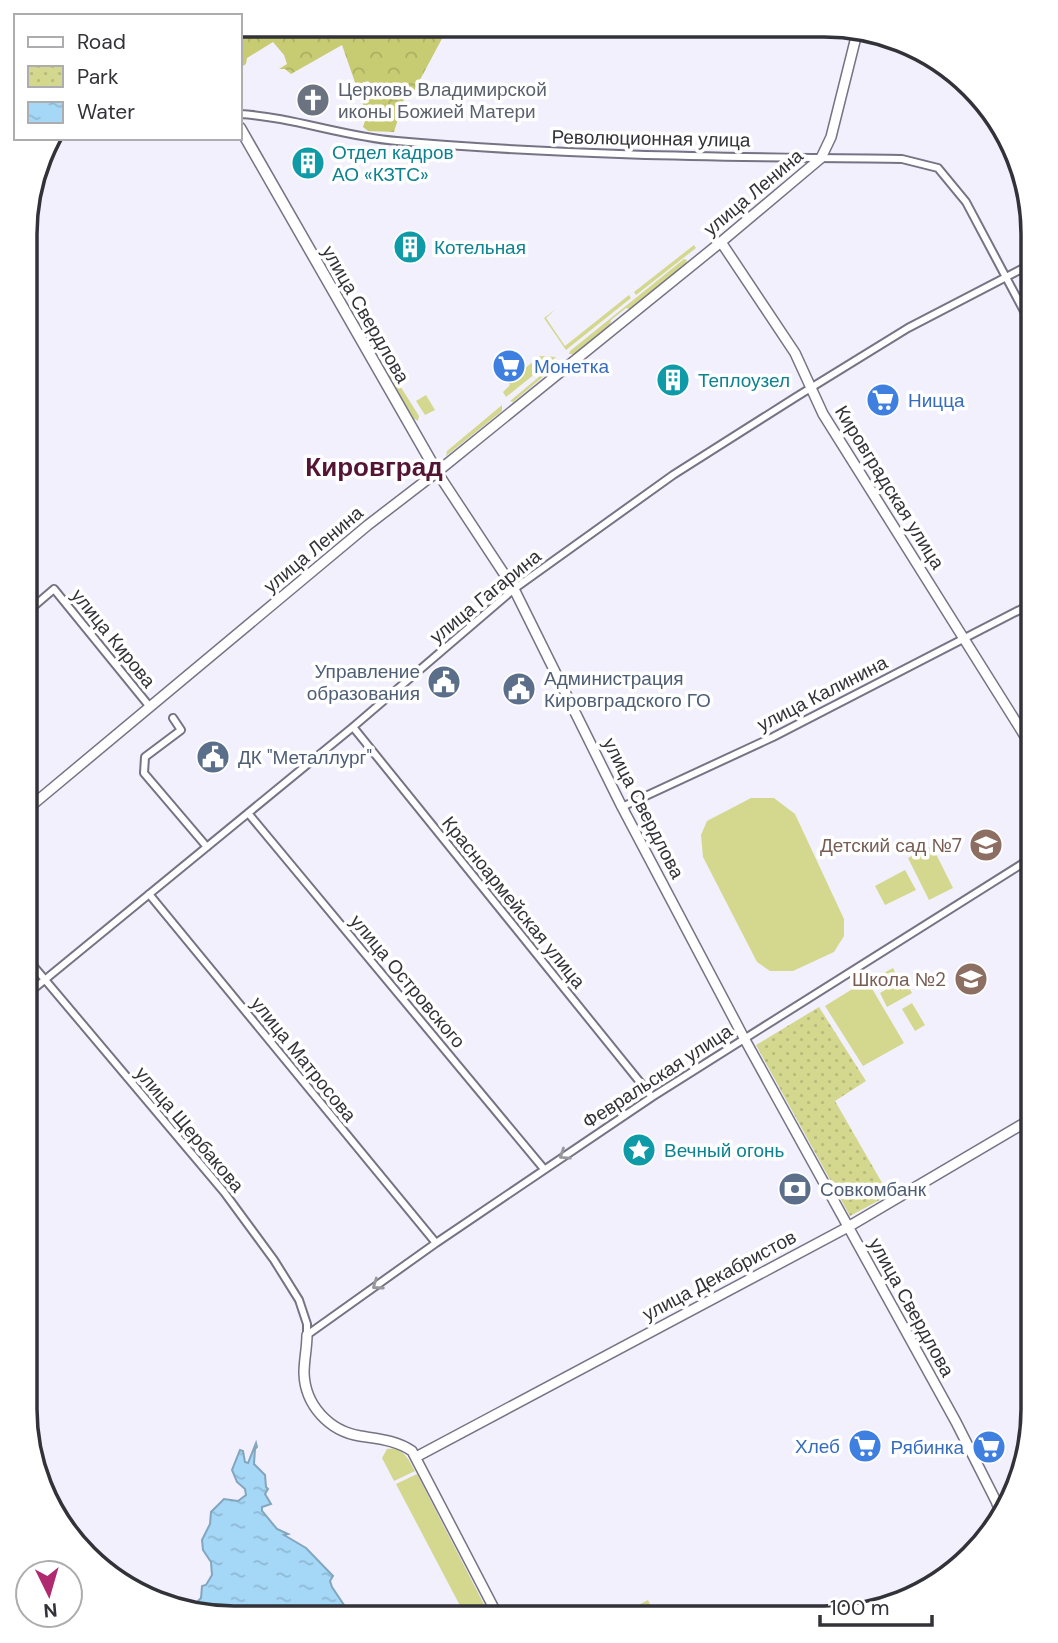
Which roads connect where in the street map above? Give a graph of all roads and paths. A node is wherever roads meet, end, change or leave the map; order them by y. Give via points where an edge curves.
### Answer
1 (855, 39) edge
2 (242, 114) edge
3 (242, 131) edge
4 (821, 158) junction
5 (721, 242) junction
6 (1021, 269) edge
7 (1005, 277) junction
8 (1021, 306) edge
9 (812, 387) junction
10 (438, 472) junction
11 (514, 589) junction
12 (37, 604) edge
13 (1021, 609) edge
14 (964, 638) junction
15 (150, 707) junction
16 (173, 718) dead end
17 (353, 727) junction
18 (1021, 731) edge
19 (37, 801) edge
20 (622, 807) junction
21 (248, 813) junction
22 (207, 847) junction
23 (1021, 865) edge
24 (149, 894) junction
25 (37, 970) edge
26 (45, 980) junction
27 (37, 986) edge
28 (744, 1038) junction
29 (652, 1097) junction
30 (1021, 1125) edge
31 (544, 1169) junction
32 (848, 1227) junction
33 (436, 1243) junction
34 (307, 1335) junction
35 (416, 1457) junction
36 (997, 1503) edge
37 (493, 1606) edge

1 - 4 main road via 831,137
2 - 4 street, Революционная улица via 359,136 449,146
3 - 10 main road, улица Свердлова
4 - 5 main road, улица Ленина
4 - 7 street, Революционная улица via 902,159 938,168 966,202
5 - 9 main road, Кировградская улица via 795,353
5 - 10 main road, улица Ленина
6 - 7 street, улица Гагарина
7 - 8 street
7 - 9 street, улица Гагарина via 908,328
9 - 11 street, улица Гагарина via 673,475
9 - 14 main road, Кировградская улица via 823,414
10 - 11 main road, улица Свердлова
10 - 15 main road, улица Ленина
11 - 17 street, улица Гагарина
11 - 20 main road, улица Свердлова
12 - 15 street, улица Кирова via 54,589
13 - 14 street, улица Калинина
14 - 18 main road, Кировградская улица
14 - 20 street, улица Калинина via 773,737
15 - 19 main road, улица Ленина
16 - 22 street via 181,730 145,757 144,773
17 - 21 street, улица Гагарина
17 - 29 street, Красноармейская улица
20 - 28 main road, улица Свердлова
21 - 22 street, улица Гагарина
21 - 31 street, улица Островского
22 - 24 street, улица Гагарина
23 - 28 street, Февральская улица
24 - 26 street, улица Гагарина
24 - 33 street, улица Матросова
25 - 26 street, улица Щербакова
26 - 27 street, улица Гагарина
26 - 34 street, улица Щербакова via 224,1192 299,1300
28 - 29 street, Февральская улица
28 - 32 main road, улица Свердлова
29 -> 31 street, Февральская улица
30 - 32 main road, улица Декабристов
31 - 33 street, Февральская улица
32 - 35 main road, улица Декабристов
32 - 36 main road, улица Свердлова
33 -> 34 street, Февральская улица
34 - 35 main road via 306,1385 322,1416 337,1429 398,1443
35 - 37 main road

